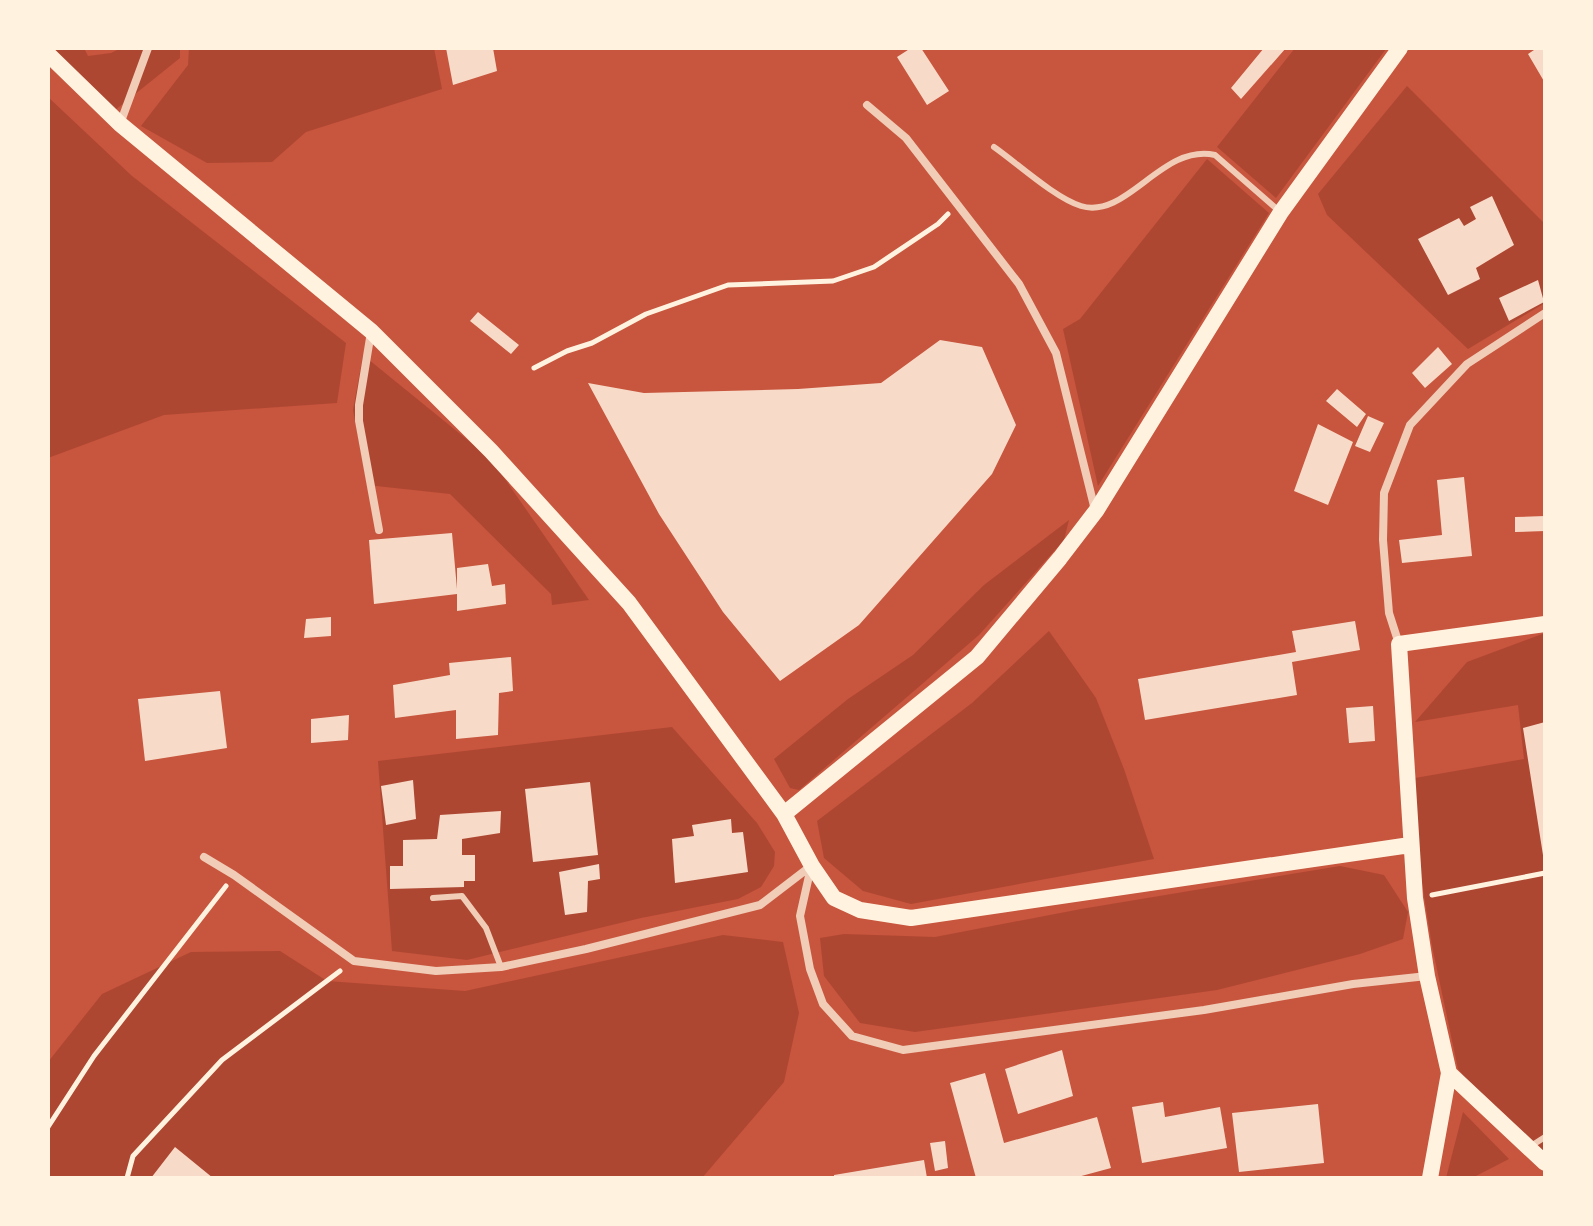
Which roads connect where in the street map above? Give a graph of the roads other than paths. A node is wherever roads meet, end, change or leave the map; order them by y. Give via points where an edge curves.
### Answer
1 (148, 48) edge
2 (1400, 48) edge
3 (48, 54) edge
4 (867, 105) dead end
5 (120, 124) junction
6 (994, 147) dead end
7 (1281, 212) junction
8 (1545, 313) edge
9 (371, 331) junction
10 (1096, 511) junction
11 (379, 530) dead end
12 (1545, 624) edge
13 (1399, 644) junction
14 (784, 814) junction
15 (1410, 845) junction
16 (204, 857) dead end
17 (812, 866) junction
18 (433, 898) dead end
19 (501, 967) junction
20 (1427, 976) junction
21 (1449, 1073) junction
22 (1545, 1137) edge
23 (1528, 1148) junction
24 (1545, 1163) edge
25 (1430, 1178) edge

1 - 5 street
2 - 7 main road
3 - 5 main road
4 - 10 street via 906,138 1019,284 1056,353
5 - 9 main road
6 - 7 lane via 1084,207 1120,198 1172,162 1215,155
7 - 10 main road
8 - 13 street via 1467,364 1410,425 1384,493 1389,613
9 - 11 street via 359,421
9 - 14 main road via 491,451 629,603
10 - 14 main road via 977,657
12 - 13 main road
13 - 15 main road
14 - 17 main road
15 - 17 main road via 911,918 860,910 834,898
15 - 20 main road
16 - 19 street via 354,961 436,971
17 - 19 street via 760,905
17 - 20 street via 800,916 823,1004 852,1036 903,1050
18 - 19 lane via 462,896 486,928
20 - 21 main road
21 - 23 main road
21 - 25 main road
22 - 23 lane
23 - 24 main road

